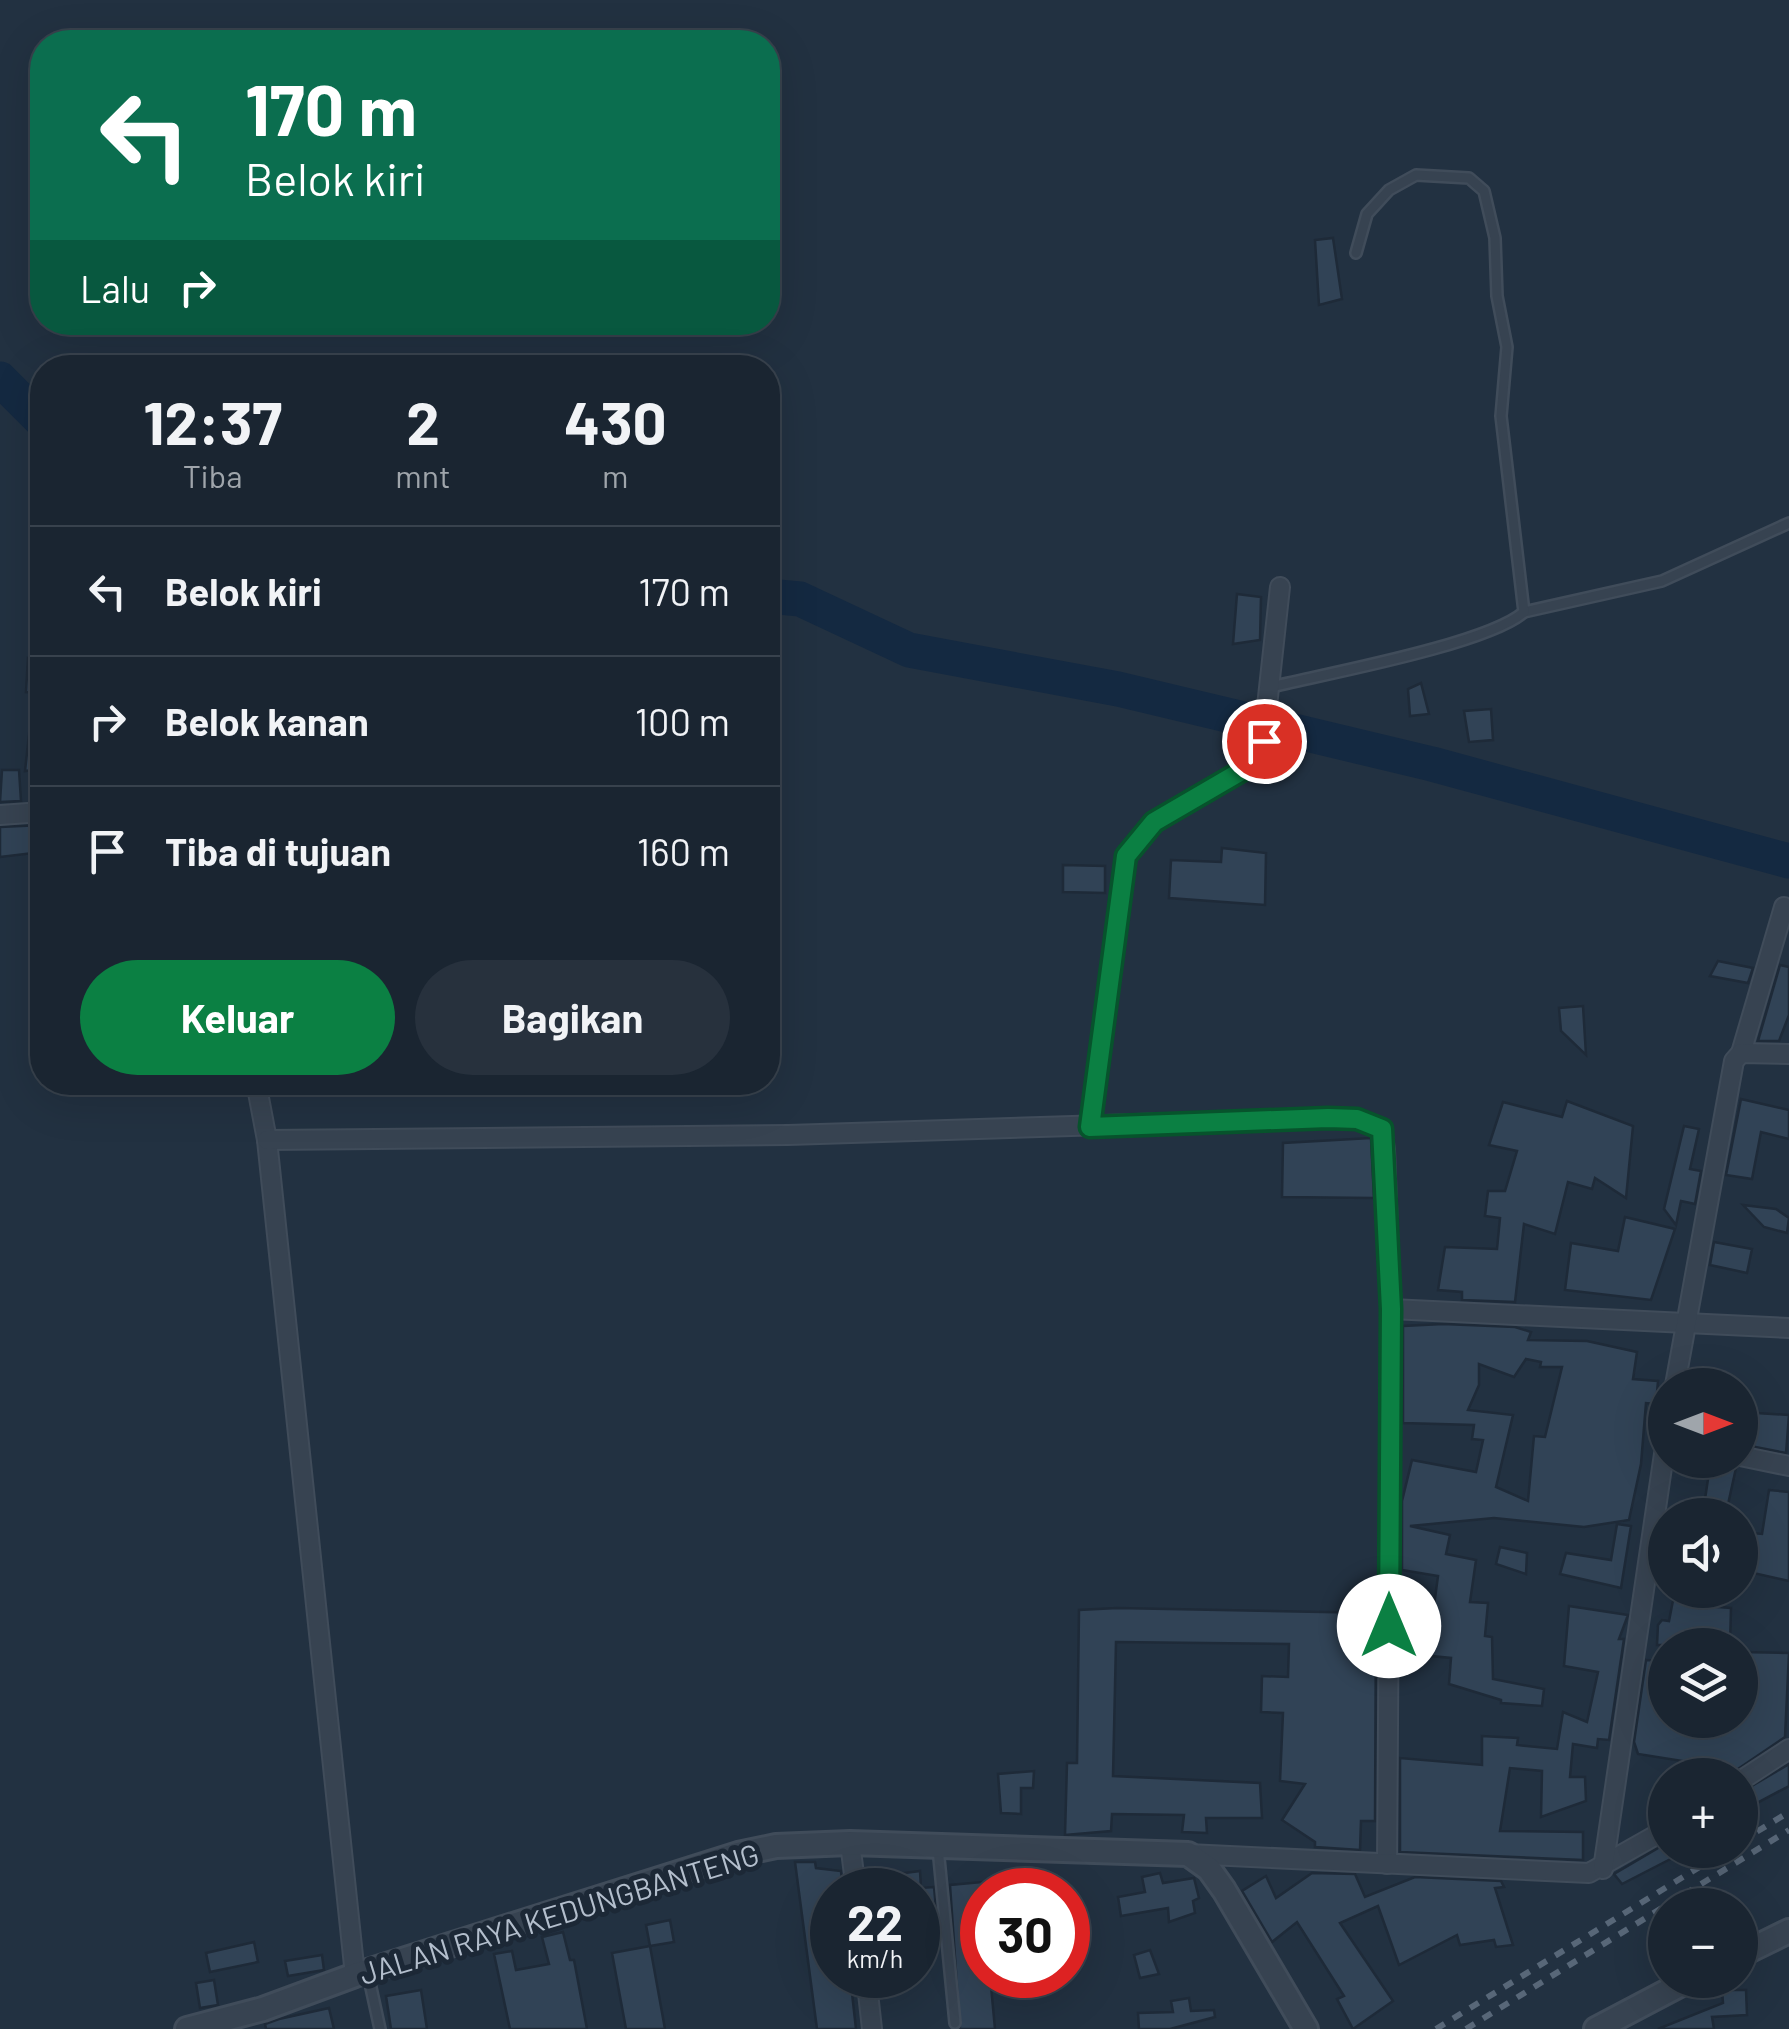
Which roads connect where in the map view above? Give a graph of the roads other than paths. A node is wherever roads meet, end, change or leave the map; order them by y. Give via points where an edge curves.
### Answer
1 (1356, 252) dead end
2 (1789, 522) edge
3 (1280, 587) dead end
4 (1524, 612) junction
5 (1268, 696) junction
6 (30, 813) edge
7 (0, 815) edge
8 (1784, 907) dead end
9 (1742, 1053) junction
10 (1789, 1054) edge
11 (258, 1095) edge
12 (1090, 1127) junction
13 (267, 1140) junction
14 (1391, 1309) junction
15 (1685, 1321) junction
16 (1789, 1328) edge
17 (1678, 1368) edge
18 (1758, 1460) edge
19 (1789, 1466) edge
20 (1660, 1478) edge
21 (1789, 1749) edge
22 (1758, 1769) edge
23 (1648, 1841) edge
24 (850, 1843) junction
25 (938, 1846) junction
26 (1188, 1854) junction
27 (1387, 1864) junction
28 (853, 1868) edge
29 (1603, 1869) junction
30 (1789, 1931) edge
31 (1758, 1946) edge
32 (361, 1973) junction
33 (869, 1998) edge
34 (1661, 1998) edge
35 (263, 2009) junction
36 (1626, 2021) edge
37 (955, 2023) dead end
38 (188, 2029) edge
39 (248, 2029) edge
40 (380, 2029) edge
41 (872, 2029) edge
42 (1306, 2029) edge
43 (1596, 2029) edge

1 - 4 lane via 1367,214 1416,174 1469,178 1484,191 1507,347 1501,416
2 - 4 lane via 1662,581
3 - 5 street
4 - 5 lane via 1440,646
5 - 12 street via 1257,762 1154,822 1126,856
6 - 7 street
8 - 9 street
9 - 10 street
9 - 15 street via 1734,1061
11 - 13 street
12 - 13 street
12 - 14 street via 1328,1118 1382,1129
13 - 32 street
14 - 15 street
14 - 27 street
15 - 16 street
15 - 17 street
18 - 19 street
20 - 29 street
21 - 22 street
23 - 29 street
24 - 25 street, JALAN RAYA KEDUNGBANTENG
24 - 28 street
24 - 32 street, JALAN RAYA KEDUNGBANTENG via 738,1854
25 - 26 street, JALAN RAYA KEDUNGBANTENG
25 - 37 lane
26 - 27 street
26 - 42 street via 1224,1890
27 - 29 street via 1558,1874
30 - 31 street
32 - 35 street, JALAN RAYA KEDUNGBANTENG
32 - 40 lane
33 - 41 street
34 - 36 street
35 - 38 street, JALAN RAYA KEDUNGBANTENG
35 - 39 street
36 - 43 street

